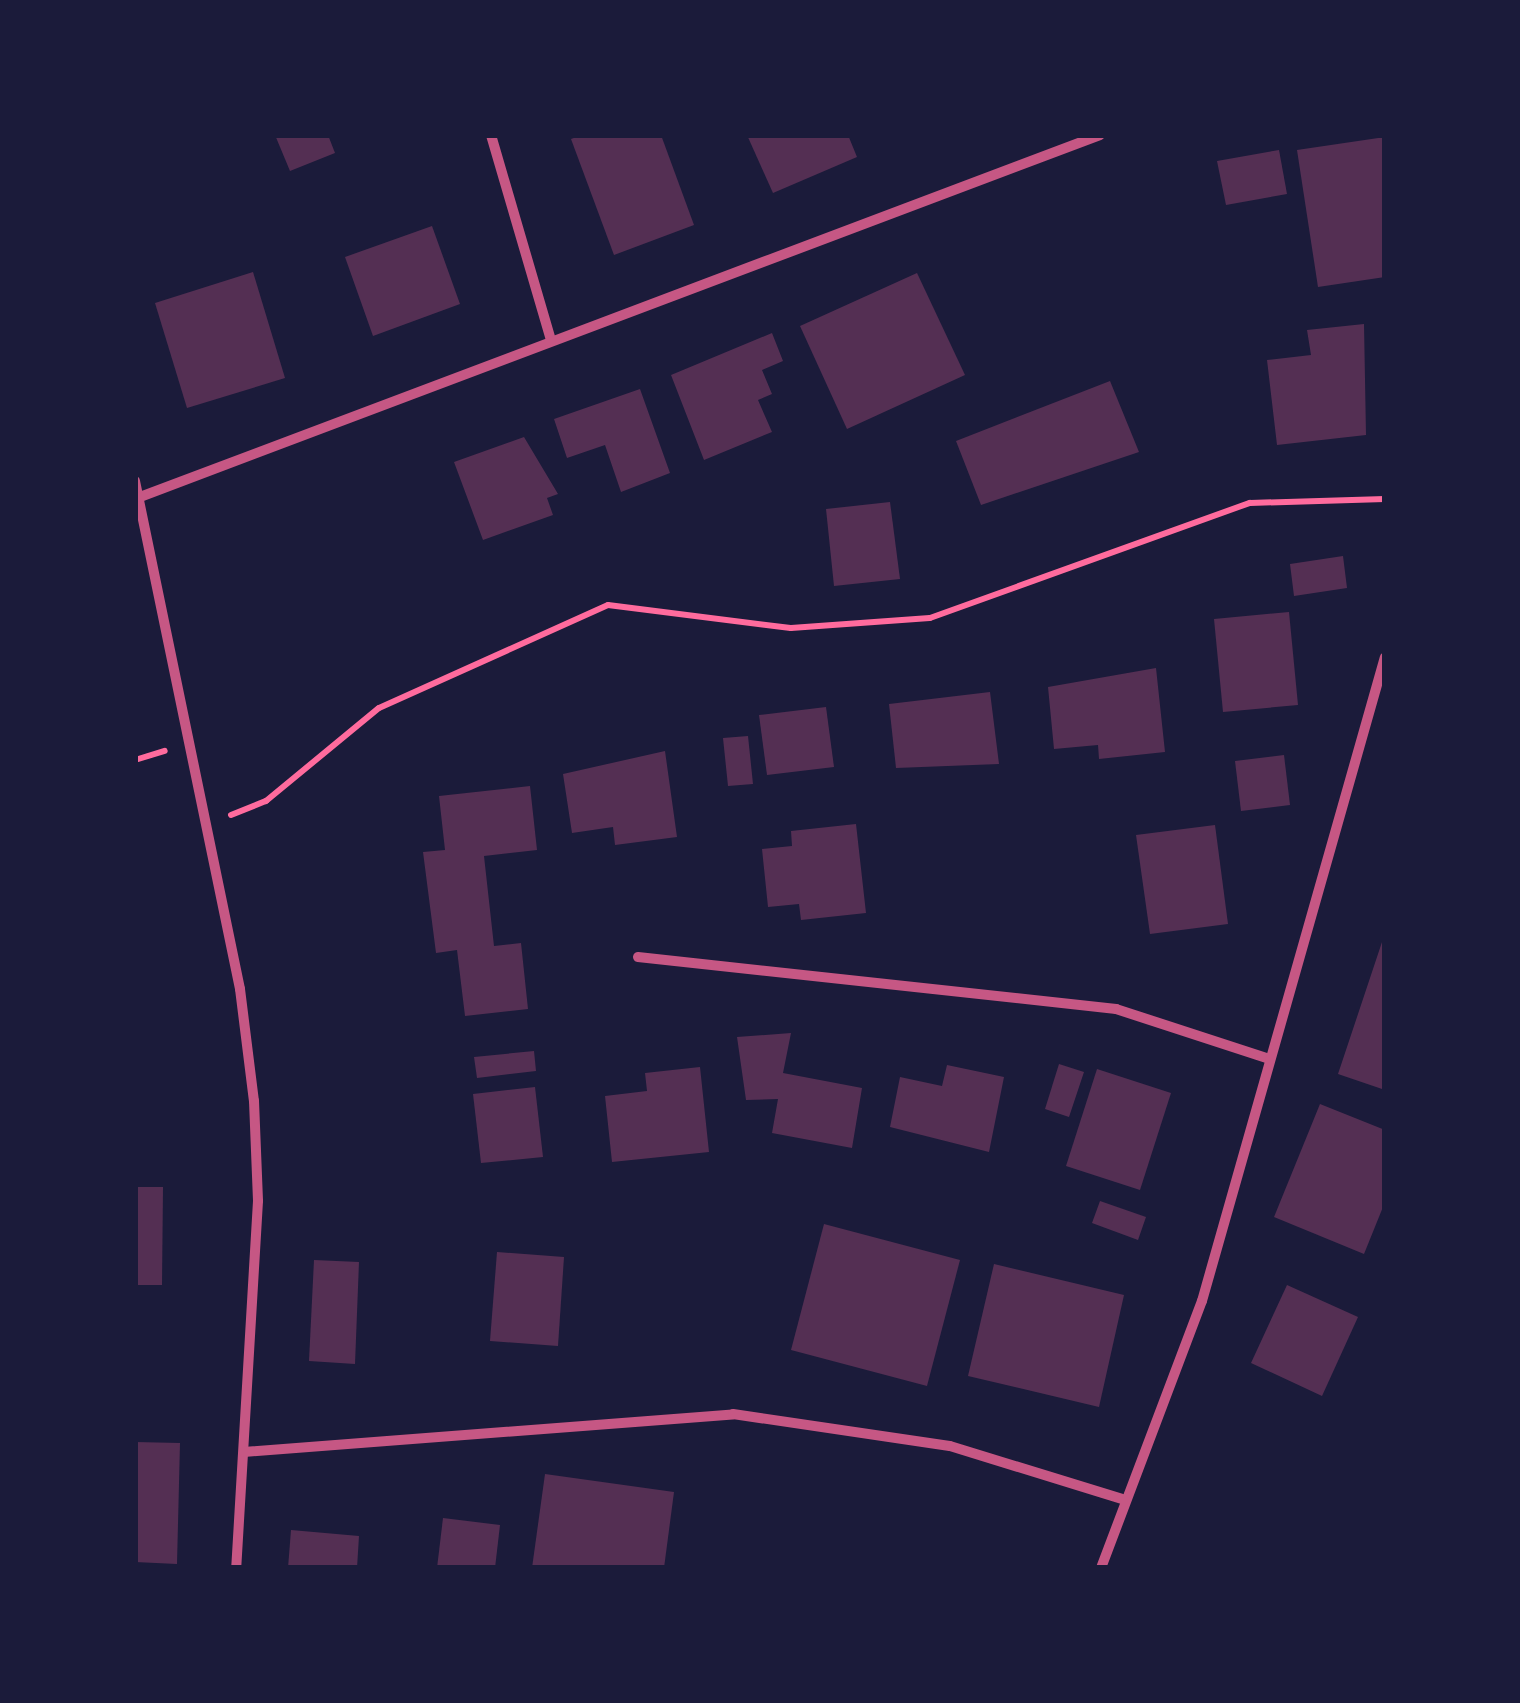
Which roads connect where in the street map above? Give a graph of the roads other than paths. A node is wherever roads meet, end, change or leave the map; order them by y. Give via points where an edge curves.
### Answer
1 (490, 135) edge
2 (1100, 135) edge
3 (551, 340) junction
4 (135, 481) edge
5 (140, 497) junction
6 (1385, 657) edge
7 (638, 957) dead end
8 (1267, 1058) junction
9 (244, 1452) junction
10 (1126, 1500) junction
11 (236, 1568) edge
12 (1101, 1568) edge

1 - 3 street
2 - 3 street
3 - 5 street
4 - 5 street
5 - 9 street via 207,824 254,1102 258,1201
6 - 8 street
7 - 8 street via 1116,1009
8 - 10 street via 1202,1301
9 - 10 street via 733,1414 950,1446
9 - 11 street
10 - 12 street

